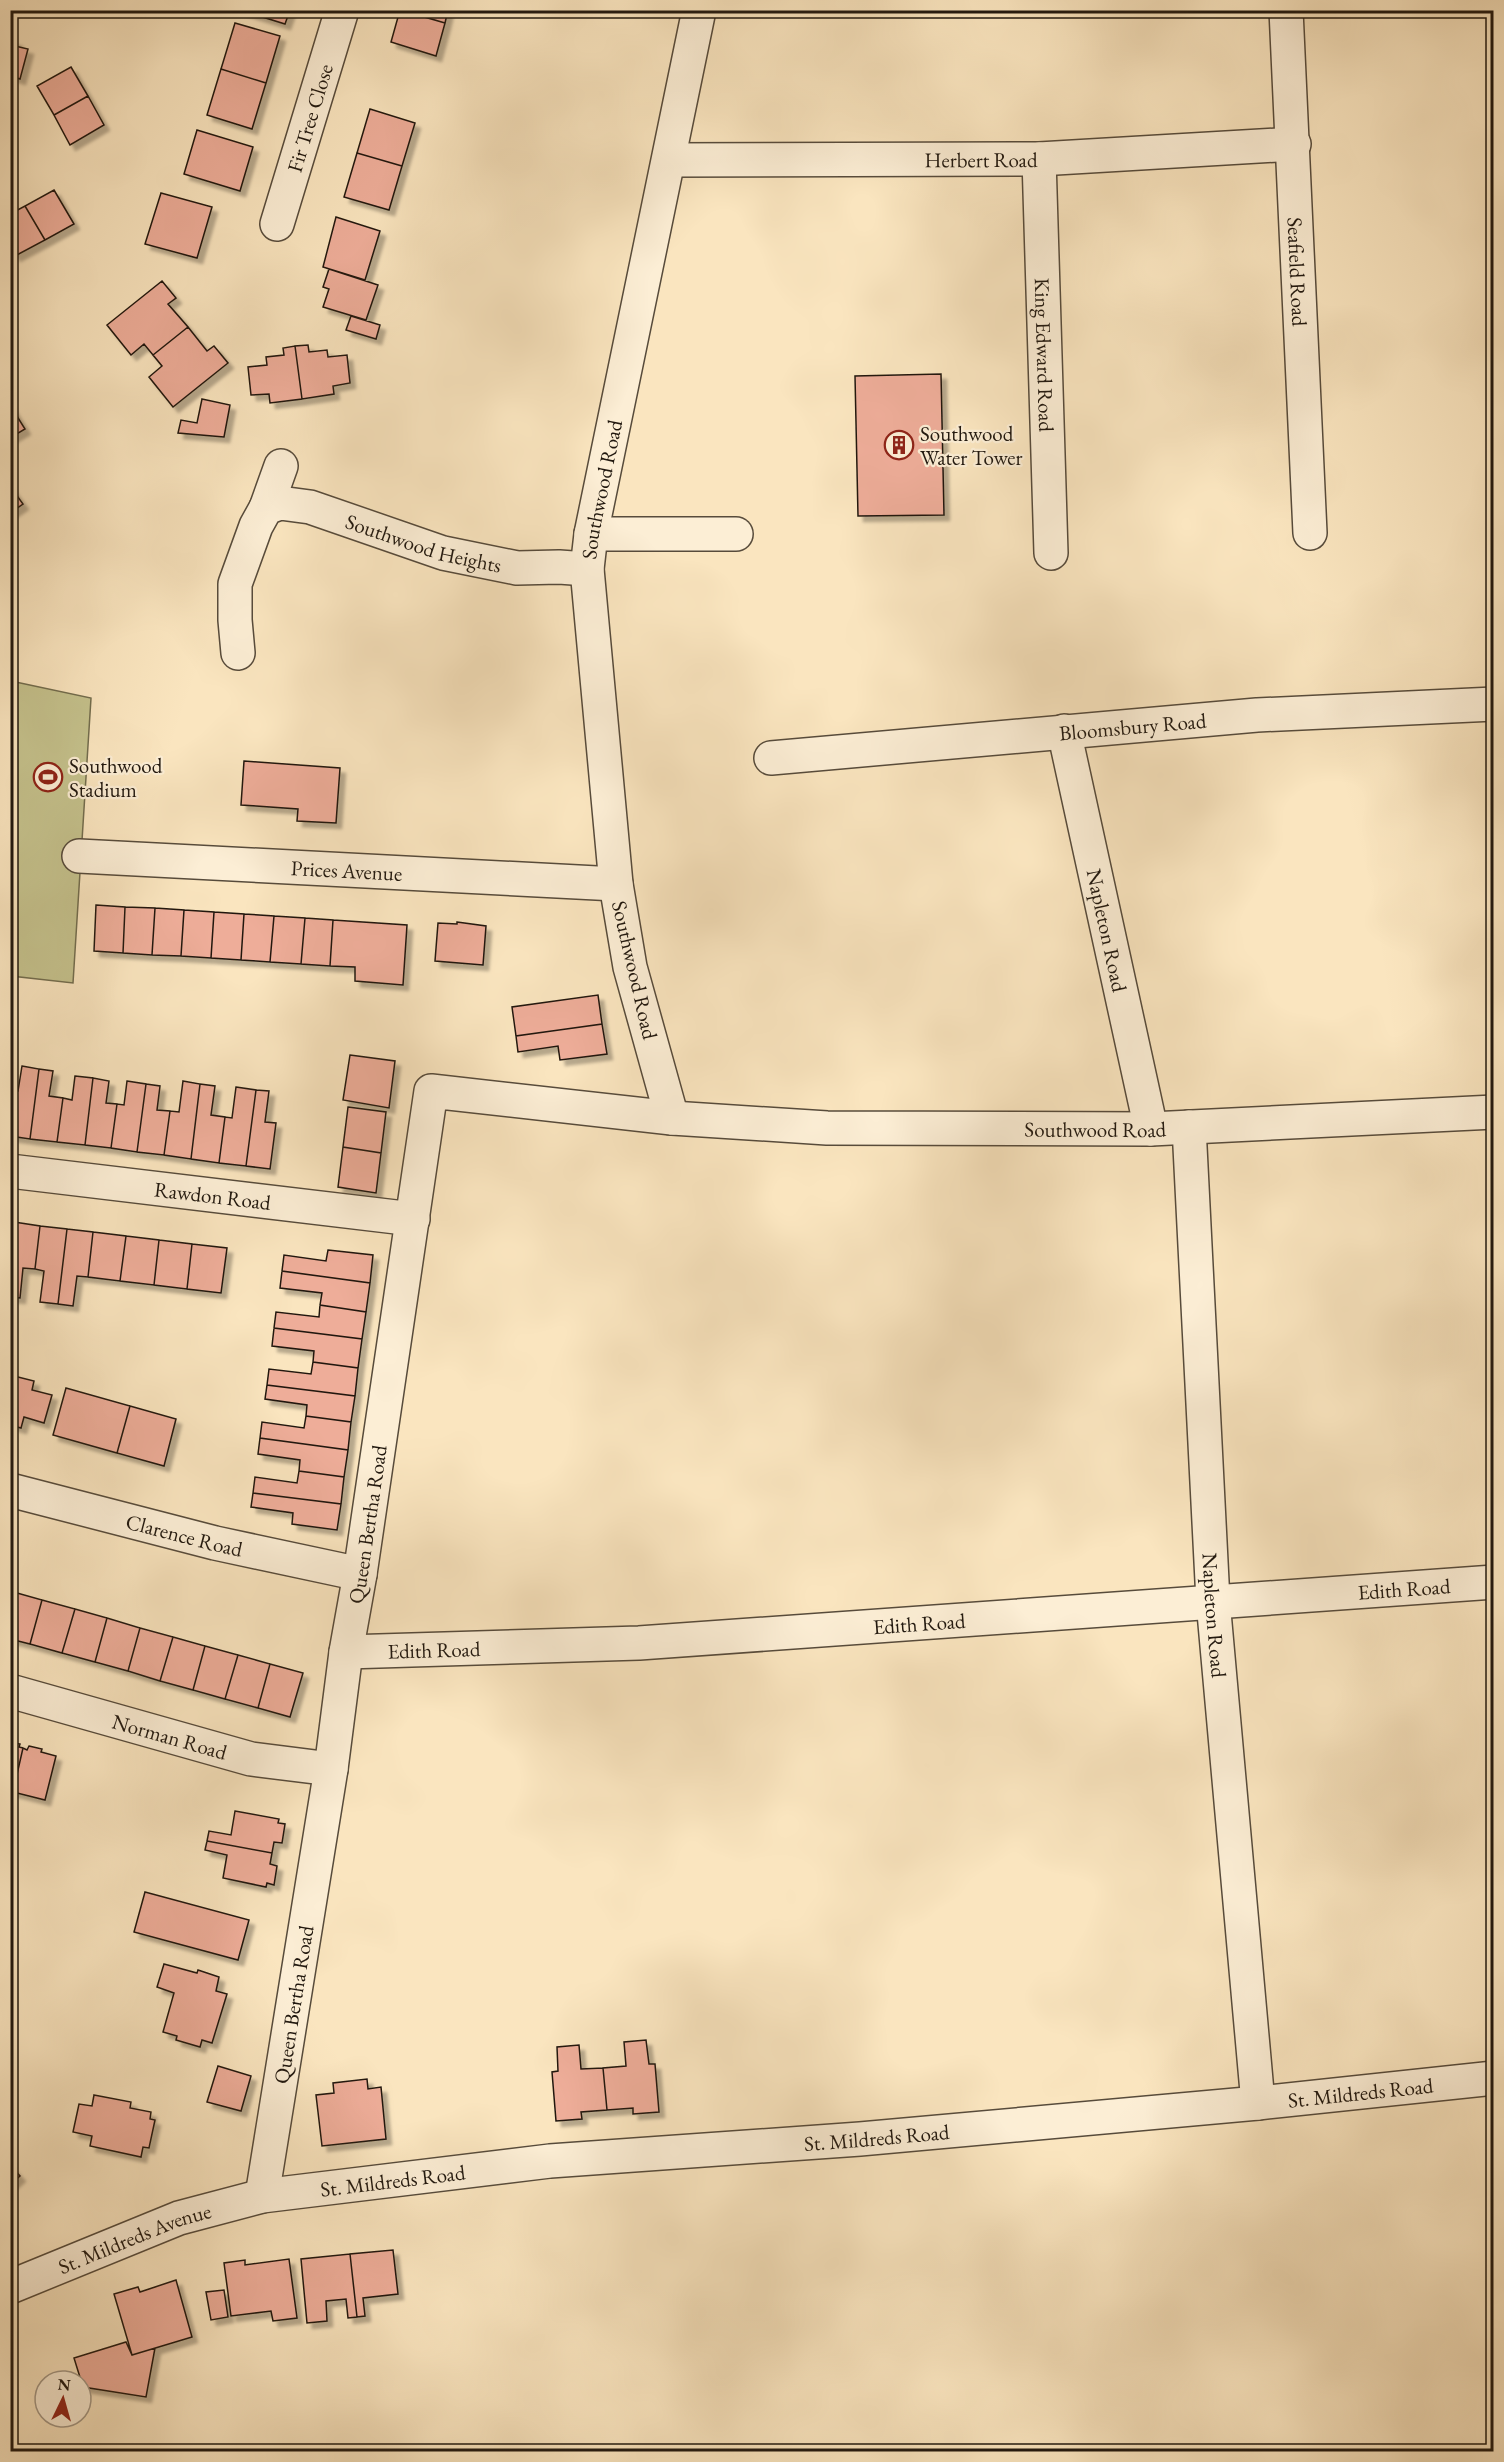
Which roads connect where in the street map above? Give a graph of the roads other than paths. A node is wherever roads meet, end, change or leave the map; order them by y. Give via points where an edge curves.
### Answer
1 (342, 10) edge
2 (699, 10) edge
3 (1286, 10) edge
4 (1294, 144) junction
5 (1039, 159) junction
6 (669, 160) junction
7 (277, 224) dead end
8 (280, 466) dead end
9 (266, 508) junction
10 (1310, 533) dead end
11 (591, 534) junction
12 (736, 534) dead end
13 (1051, 553) dead end
14 (586, 569) junction
15 (238, 652) dead end
16 (1494, 704) edge
17 (1064, 731) junction
18 (771, 758) dead end
19 (80, 856) dead end
20 (616, 884) junction
21 (1494, 1112) edge
22 (672, 1118) junction
23 (1189, 1127) junction
24 (1151, 1129) junction
25 (10, 1171) edge
26 (413, 1219) junction
27 (10, 1490) edge
28 (360, 1574) junction
29 (1494, 1582) edge
30 (1213, 1601) junction
31 (346, 1652) junction
32 (10, 1690) edge
33 (332, 1769) junction
34 (1494, 2079) edge
35 (1258, 2103) junction
36 (262, 2196) junction
37 (10, 2287) edge

1 - 7 street, Fir Tree Close
2 - 6 street, Southwood Road
3 - 4 street, Seafield Road
4 - 5 street, Herbert Road
4 - 10 street, Seafield Road
5 - 6 street, Herbert Road
5 - 13 street, King Edward Road
6 - 11 street, Southwood Road
8 - 9 street
9 - 14 street, Southwood Heights via 280,503 310,507 443,553 517,568
9 - 15 street via 235,584
11 - 12 street
11 - 14 street, Southwood Road
14 - 20 street, Southwood Road
16 - 17 street, Bloomsbury Road
17 - 18 street, Bloomsbury Road
17 - 24 street, Napleton Road
19 - 20 street, Prices Avenue
20 - 22 street, Southwood Road via 630,967
21 - 23 street, Southwood Road
22 - 24 street, Southwood Road via 827,1128
22 - 26 street, Queen Bertha Road via 431,1091
23 - 24 street, Southwood Road
23 - 30 street, Napleton Road
25 - 26 street, Rawdon Road
26 - 28 street, Queen Bertha Road
27 - 28 street, Clarence Road via 215,1543
28 - 31 street, Queen Bertha Road
29 - 30 street, Edith Road
30 - 31 street, Edith Road via 639,1643
30 - 35 street, Napleton Road
31 - 33 street, Queen Bertha Road
32 - 33 street, Norman Road via 251,1759
33 - 36 street, Queen Bertha Road
34 - 35 street, St. Mildreds Road
35 - 36 street, St. Mildreds Road via 860,2139 550,2161
36 - 37 street, St. Mildreds Avenue via 179,2218

